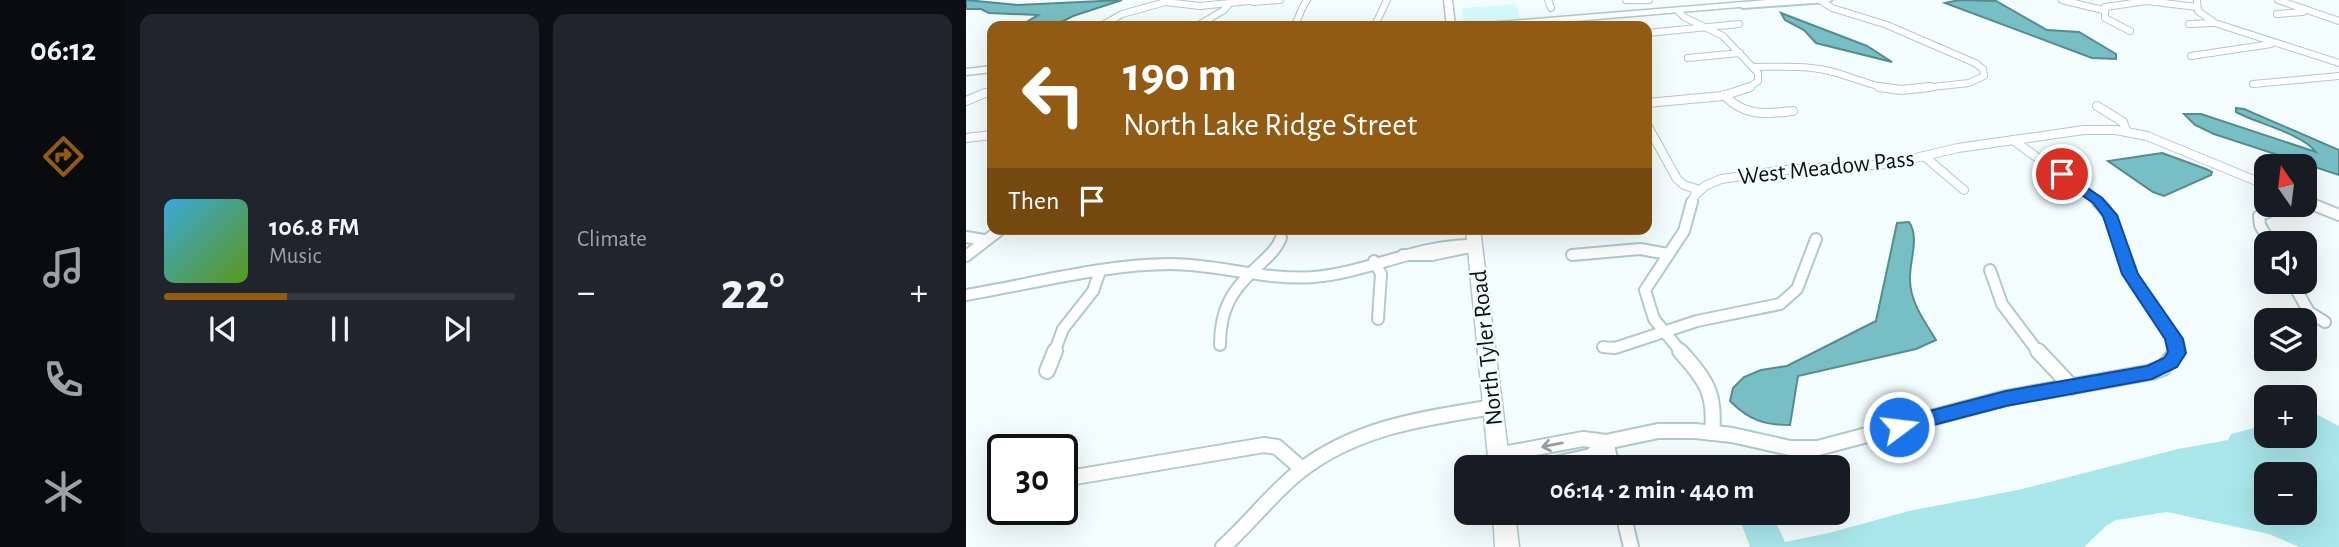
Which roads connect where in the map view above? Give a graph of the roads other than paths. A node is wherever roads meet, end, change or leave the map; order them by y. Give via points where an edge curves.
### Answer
1 (1259, 0) edge
2 (1280, 0) edge
3 (1307, 0) edge
4 (1387, 0) edge
5 (1448, 0) edge
6 (1548, 0) edge
7 (1620, 0) edge
8 (1626, 0) edge
9 (1649, 0) edge
10 (1722, 0) edge
11 (1797, 0) edge
12 (2062, 0) edge
13 (2278, 0) edge
14 (1168, 1) edge
15 (1633, 1) edge
16 (1826, 1) edge
17 (2130, 1) edge
18 (1250, 2) edge
19 (2197, 3) edge
20 (1229, 4) junction
21 (1735, 5) edge
22 (1551, 8) dead end
23 (2103, 10) junction
24 (2306, 11) junction
25 (1681, 13) junction
26 (2277, 15) dead end
27 (1110, 21) edge
28 (1205, 21) edge
29 (1298, 21) edge
30 (1377, 21) edge
31 (1450, 21) edge
32 (1572, 21) edge
33 (2339, 22) edge
34 (2215, 23) junction
35 (1739, 24) dead end
36 (2189, 24) dead end
37 (1703, 27) junction
38 (2130, 31) dead end
39 (1652, 32) edge
40 (2274, 43) junction
41 (1740, 53) junction
42 (2191, 56) dead end
43 (1688, 58) dead end
44 (2339, 63) edge
45 (1753, 67) junction
46 (987, 71) edge
47 (966, 73) edge
48 (2339, 76) edge
49 (2253, 84) dead end
50 (985, 93) dead end
51 (1724, 95) junction
52 (966, 101) edge
53 (1652, 102) edge
54 (2097, 106) dead end
55 (1793, 111) dead end
56 (2126, 131) junction
57 (1652, 134) edge
58 (987, 136) edge
59 (966, 138) edge
60 (2013, 140) junction
61 (1924, 156) junction
62 (2254, 180) edge
63 (1699, 190) junction
64 (1964, 190) dead end
65 (2317, 206) edge
66 (2339, 215) edge
67 (992, 235) edge
68 (966, 237) edge
69 (1474, 237) edge
70 (1281, 238) dead end
71 (1816, 239) dead end
72 (984, 240) junction
73 (1668, 254) junction
74 (1573, 255) dead end
75 (966, 256) edge
76 (1374, 261) junction
77 (1990, 270) dead end
78 (1100, 271) junction
79 (1250, 273) junction
80 (2299, 294) edge
81 (966, 295) edge
82 (1378, 319) dead end
83 (2325, 322) dead end
84 (1663, 331) junction
85 (1220, 345) dead end
86 (1603, 347) dead end
87 (1047, 371) dead end
88 (2072, 387) junction
89 (1493, 407) junction
90 (1713, 433) junction
91 (1606, 442) junction
92 (1498, 455) edge
93 (1522, 455) edge
94 (1592, 455) edge
95 (1609, 455) edge
96 (1302, 469) junction
97 (1078, 476) edge
98 (1505, 525) edge
99 (1626, 525) edge
100 (1223, 547) edge
101 (1507, 547) edge
102 (1631, 547) edge

1 - 18 street
2 - 18 street
3 - 29 street
4 - 30 street
5 - 31 main road
6 - 22 street
7 - 15 street via 1622,4
8 - 15 street
9 - 15 street
10 - 21 street
11 - 21 main road
12 - 23 street
13 - 24 street
14 - 20 street
14 - 27 street
16 - 21 street
16 - 45 street via 1975,63 1984,76 1901,90 1806,67
17 - 19 street
17 - 23 street
18 - 20 street
19 - 34 street via 2202,16
20 - 28 street
21 - 25 main road
23 - 38 street via 2109,20
24 - 26 street
24 - 33 street
25 - 32 main road
25 - 37 street
34 - 36 street
34 - 40 street
35 - 37 street
37 - 39 street
37 - 41 street via 1720,34
40 - 42 street
40 - 44 street
41 - 43 street
41 - 45 street
45 - 51 street via 1759,78 1753,87
46 - 47 main road
48 - 49 street
50 - 52 street
51 - 53 street
51 - 55 street via 1744,112
54 - 56 street via 2123,122
56 - 60 street, West Meadow Pass via 2084,130
56 - 62 street, West Meadow Pass via 2160,140
57 - 63 street via 1677,179
58 - 59 street
60 - 61 street, West Meadow Pass
60 - 88 street via 2090,194 2110,215 2130,274 2174,339 2177,353 2163,368
61 - 63 street, West Meadow Pass via 1890,164 1731,177
61 - 64 street
63 - 73 street via 1684,231
65 - 66 street
67 - 72 street
68 - 72 street
69 - 76 street via 1454,253 1397,254
69 - 89 main road, North Tyler Road
70 - 79 street via 1277,248
71 - 84 street via 1797,289 1780,304
72 - 75 street
73 - 74 street via 1640,248
73 - 84 street via 1645,290 1650,313
76 - 79 street via 1312,277
76 - 82 street via 1381,274
77 - 88 street via 2003,310
78 - 79 street via 1185,264
78 - 81 street
78 - 87 street via 1093,291 1063,329
79 - 85 street via 1222,308
80 - 83 street via 2309,312
84 - 86 street via 1615,348
84 - 90 street via 1709,389
88 - 90 street via 2006,398 1818,448 1790,448
89 - 92 main road, North Tyler Road
89 - 96 street via 1366,433
90 - 91 street via 1658,431
91 -> 93 street via 1583,439
91 - 94 street
91 - 95 street
96 - 97 street via 1277,447 1264,445
96 - 100 street
98 - 101 main road
99 - 102 street

